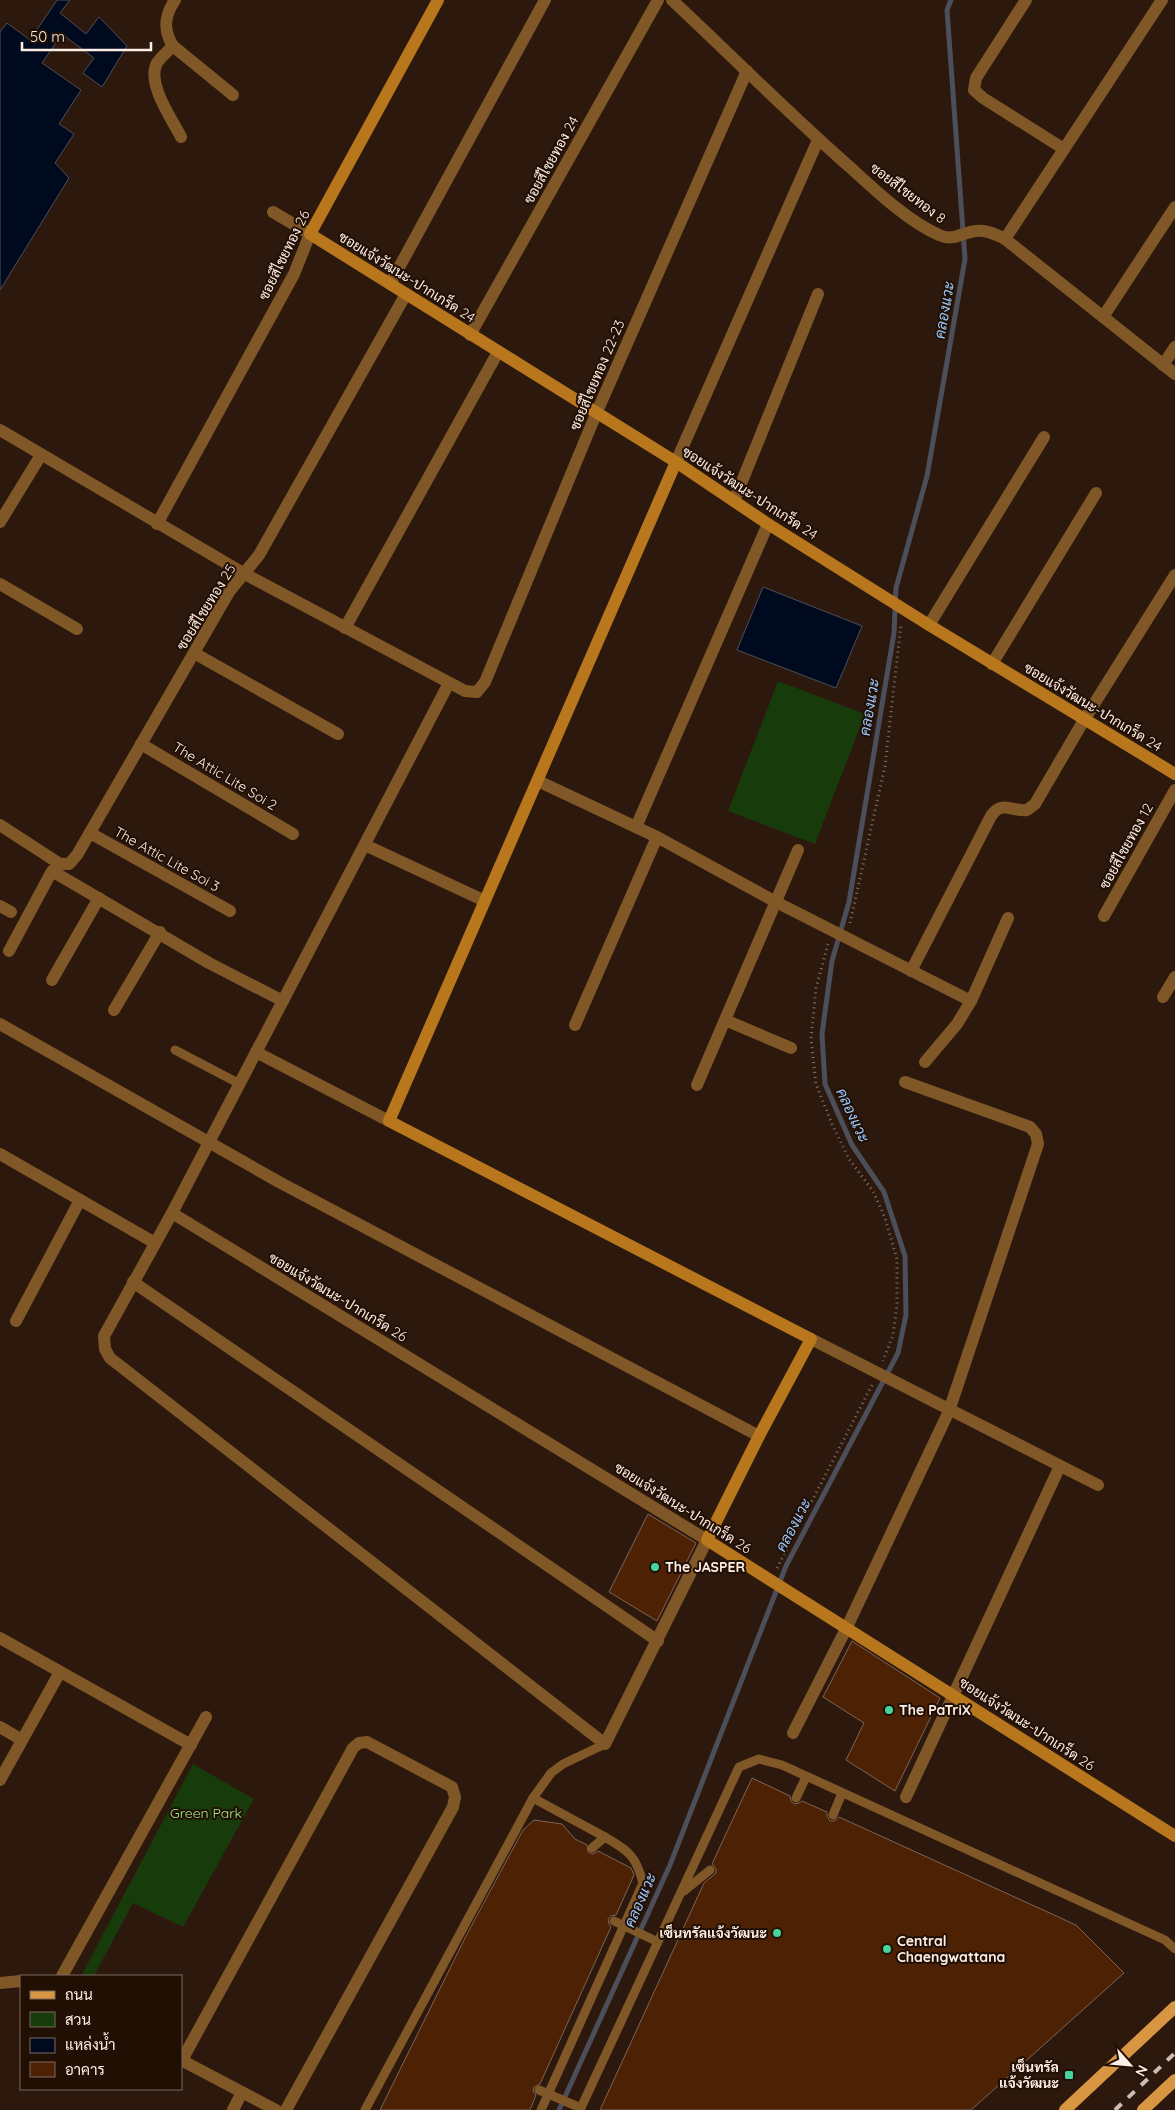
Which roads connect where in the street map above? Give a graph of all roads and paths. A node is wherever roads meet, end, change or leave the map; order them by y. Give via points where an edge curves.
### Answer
1 (174, 0) edge
2 (438, 0) edge
3 (545, 0) edge
4 (658, 0) edge
5 (672, 0) edge
6 (1026, 0) edge
7 (1162, 0) edge
8 (173, 46) junction
9 (747, 71) junction
10 (233, 96) dead end
11 (181, 137) dead end
12 (818, 140) junction
13 (1064, 149) junction
14 (1175, 208) edge
15 (273, 212) dead end
16 (310, 234) junction
17 (1005, 238) junction
18 (390, 284) junction
19 (406, 294) junction
20 (818, 294) dead end
21 (1103, 317) junction
22 (470, 334) junction
23 (1175, 347) edge
24 (498, 352) junction
25 (1164, 365) junction
26 (1175, 374) edge
27 (596, 414) junction
28 (0, 430) edge
29 (1044, 437) dead end
30 (41, 455) junction
31 (676, 462) junction
32 (1096, 493) dead end
33 (734, 501) junction
34 (0, 522) edge
35 (157, 524) junction
36 (768, 524) junction
37 (243, 573) junction
38 (1175, 575) edge
39 (0, 584) edge
40 (903, 609) junction
41 (929, 625) junction
42 (345, 628) junction
43 (77, 629) dead end
44 (194, 653) junction
45 (992, 664) junction
46 (449, 683) junction
47 (1084, 720) junction
48 (338, 734) dead end
49 (141, 744) junction
50 (1175, 774) edge
51 (538, 781) junction
52 (1175, 790) edge
53 (0, 825) edge
54 (636, 827) junction
55 (90, 833) junction
56 (293, 834) dead end
57 (657, 837) junction
58 (365, 845) junction
59 (798, 850) dead end
60 (99, 898) junction
61 (485, 901) junction
62 (776, 902) junction
63 (230, 912) dead end
64 (1104, 916) dead end
65 (1008, 918) dead end
66 (832, 931) junction
67 (160, 932) junction
68 (847, 939) junction
69 (9, 951) dead end
70 (910, 971) junction
71 (1175, 977) edge
72 (52, 980) dead end
73 (1163, 997) dead end
74 (283, 1001) junction
75 (971, 1001) junction
76 (114, 1010) dead end
77 (725, 1020) junction
78 (0, 1024) edge
79 (575, 1024) dead end
80 (791, 1048) dead end
81 (175, 1050) dead end
82 (256, 1052) junction
83 (924, 1062) dead end
84 (905, 1082) dead end
85 (240, 1084) junction
86 (698, 1085) dead end
87 (390, 1121) junction
88 (210, 1142) junction
89 (0, 1154) edge
90 (80, 1200) junction
91 (172, 1213) junction
92 (154, 1243) junction
93 (133, 1282) junction
94 (16, 1321) dead end
95 (812, 1339) junction
96 (878, 1373) junction
97 (949, 1411) junction
98 (759, 1436) junction
99 (1060, 1466) junction
100 (1098, 1485) dead end
101 (707, 1540) junction
102 (771, 1580) junction
103 (847, 1627) junction
104 (0, 1638) edge
105 (658, 1641) junction
106 (60, 1672) junction
107 (954, 1695) junction
108 (206, 1717) dead end
109 (0, 1727) edge
110 (793, 1733) dead end
111 (22, 1740) junction
112 (605, 1744) junction
113 (191, 1745) junction
114 (806, 1777) junction
115 (0, 1780) edge
116 (842, 1793) junction
117 (906, 1797) dead end
118 (533, 1798) junction
119 (796, 1798) dead end
120 (833, 1815) dead end
121 (1175, 1836) edge
122 (605, 1837) junction
123 (592, 1848) dead end
124 (710, 1870) dead end
125 (681, 1892) junction
126 (614, 1921) dead end
127 (629, 1927) junction
128 (658, 1942) junction
129 (1175, 1949) edge
130 (63, 1975) edge
131 (20, 1981) edge
132 (0, 1983) edge
133 (1175, 2007) edge
134 (182, 2058) edge
135 (182, 2061) edge
136 (1175, 2080) edge
137 (538, 2090) dead end
138 (242, 2092) junction
139 (553, 2096) junction
140 (581, 2109) edge
141 (232, 2110) edge
142 (276, 2110) edge
143 (286, 2110) edge
144 (365, 2110) edge
145 (541, 2110) edge
146 (1065, 2110) edge
147 (1143, 2110) edge

1 - 8 street via 166,20 166,35
2 - 16 street, ซอยสีไชยทอง 26
3 - 18 street
4 - 22 street, ซอยสีไชยทอง 24
5 - 9 street, ซอยสีไชยทอง 8
6 - 13 street via 976,78 974,90
7 - 13 street
8 - 10 street
8 - 11 street via 157,64 155,79 158,94
9 - 12 street, ซอยสีไชยทอง 8
9 - 27 street, ซอยสีไชยทอง 22-23
12 - 17 street, ซอยสีไชยทอง 8 via 882,196 942,237 988,232
12 - 31 street
13 - 17 street
14 - 21 street
15 - 16 street
16 - 18 street, ซอยแจ้งวัฒนะ-ปากเกร็ด 24
16 - 35 street, ซอยสีไชยทอง 26 via 294,274
17 - 21 street, ซอยสีไชยทอง 8
18 - 19 street, ซอยแจ้งวัฒนะ-ปากเกร็ด 24
19 - 22 street, ซอยแจ้งวัฒนะ-ปากเกร็ด 24
19 - 37 street, ซอยสีไชยทอง 25 via 260,554
20 - 33 street
21 - 25 street, ซอยสีไชยทอง 8
22 - 24 street, ซอยแจ้งวัฒนะ-ปากเกร็ด 24
23 - 25 street
24 - 27 street, ซอยแจ้งวัฒนะ-ปากเกร็ด 24
24 - 42 street
25 - 26 street, ซอยสีไชยทอง 8
27 - 31 street, ซอยแจ้งวัฒนะ-ปากเกร็ด 24
27 - 46 street, ซอยสีไชยทอง 22-23 via 485,682 477,692 465,691
28 - 30 street
29 - 41 street
30 - 34 street
30 - 35 street
31 - 33 street, ซอยแจ้งวัฒนะ-ปากเกร็ด 24
31 - 51 street
32 - 45 street
33 - 36 street, ซอยแจ้งวัฒนะ-ปากเกร็ด 24
35 - 37 street
36 - 40 street, ซอยแจ้งวัฒนะ-ปากเกร็ด 24
36 - 54 street
37 - 42 street
37 - 44 street, ซอยสีไชยทอง 25
38 - 47 street
39 - 43 street
40 - 41 street, ซอยแจ้งวัฒนะ-ปากเกร็ด 24
40 - 68 path via 885,766
41 - 45 street, ซอยแจ้งวัฒนะ-ปากเกร็ด 24
42 - 46 street
44 - 48 street
44 - 49 street, ซอยสีไชยทอง 25
45 - 47 street, ซอยแจ้งวัฒนะ-ปากเกร็ด 24
46 - 58 street
47 - 50 street, ซอยแจ้งวัฒนะ-ปากเกร็ด 24
47 - 70 street via 1035,804 1027,810 1001,807 995,810
49 - 55 street, ซอยสีไชยทอง 25
49 - 56 street, The Attic Lite Soi 2
51 - 54 street
51 - 61 street
52 - 64 street, ซอยสีไชยทอง 12
53 - 55 street, ซอยสีไชยทอง 25 via 60,864 70,864
54 - 57 street
55 - 63 street, The Attic Lite Soi 3
57 - 62 street
57 - 79 street
58 - 61 street
58 - 74 street
59 - 62 street
60 - 67 street
60 - 69 street via 52,871
60 - 72 street
61 - 87 street
62 - 66 street
62 - 77 street
65 - 75 street
66 - 68 street
66 - 96 path via 816,988 811,1039 816,1084 849,1159 873,1192 886,1218 897,1259 893,1335
67 - 74 street
67 - 76 street
68 - 70 street
70 - 75 street
71 - 73 street
74 - 82 street
75 - 83 street via 957,1024
77 - 80 street
77 - 86 street
78 - 88 street
81 - 85 lane
82 - 85 street
82 - 87 street
84 - 97 street via 1030,1127 1038,1144
85 - 88 street
87 - 95 street
88 - 91 street
88 - 98 street via 279,1182
89 - 90 street
90 - 92 street
90 - 94 street
91 - 92 street
91 - 101 street, ซอยแจ้งวัฒนะ-ปากเกร็ด 26
92 - 93 street
93 - 105 street
93 - 112 street via 104,1336 110,1358
95 - 96 street
95 - 98 street
96 - 97 street
96 - 102 path
97 - 99 street
97 - 103 street
98 - 101 street
99 - 100 street
99 - 107 street
101 - 102 street, ซอยแจ้งวัฒนะ-ปากเกร็ด 26
101 - 105 street
102 - 103 street, ซอยแจ้งวัฒนะ-ปากเกร็ด 26
103 - 107 street, ซอยแจ้งวัฒนะ-ปากเกร็ด 26
103 - 110 street
104 - 106 street
105 - 112 street
106 - 111 street
106 - 113 street
107 - 117 street
107 - 121 street, ซอยแจ้งวัฒนะ-ปากเกร็ด 26
108 - 113 street
109 - 111 street
111 - 115 street
112 - 118 lane via 550,1773
113 - 130 street
114 - 116 lane
114 - 119 lane
114 - 125 lane via 782,1765 759,1759 739,1767
116 - 120 lane
116 - 129 lane via 1165,1940
118 - 122 lane
118 - 144 lane
122 - 123 lane
122 - 127 lane via 625,1849 638,1864 643,1884
124 - 125 lane
125 - 128 lane
126 - 127 lane
127 - 128 lane
127 - 139 lane
128 - 140 lane
131 - 132 street
133 - 146 main road
134 - 143 street via 352,1748 359,1742 367,1742 452,1787 455,1798 453,1807
135 - 138 street
136 - 147 main road
137 - 139 lane
138 - 141 street
138 - 142 street
139 - 140 lane
139 - 145 lane

